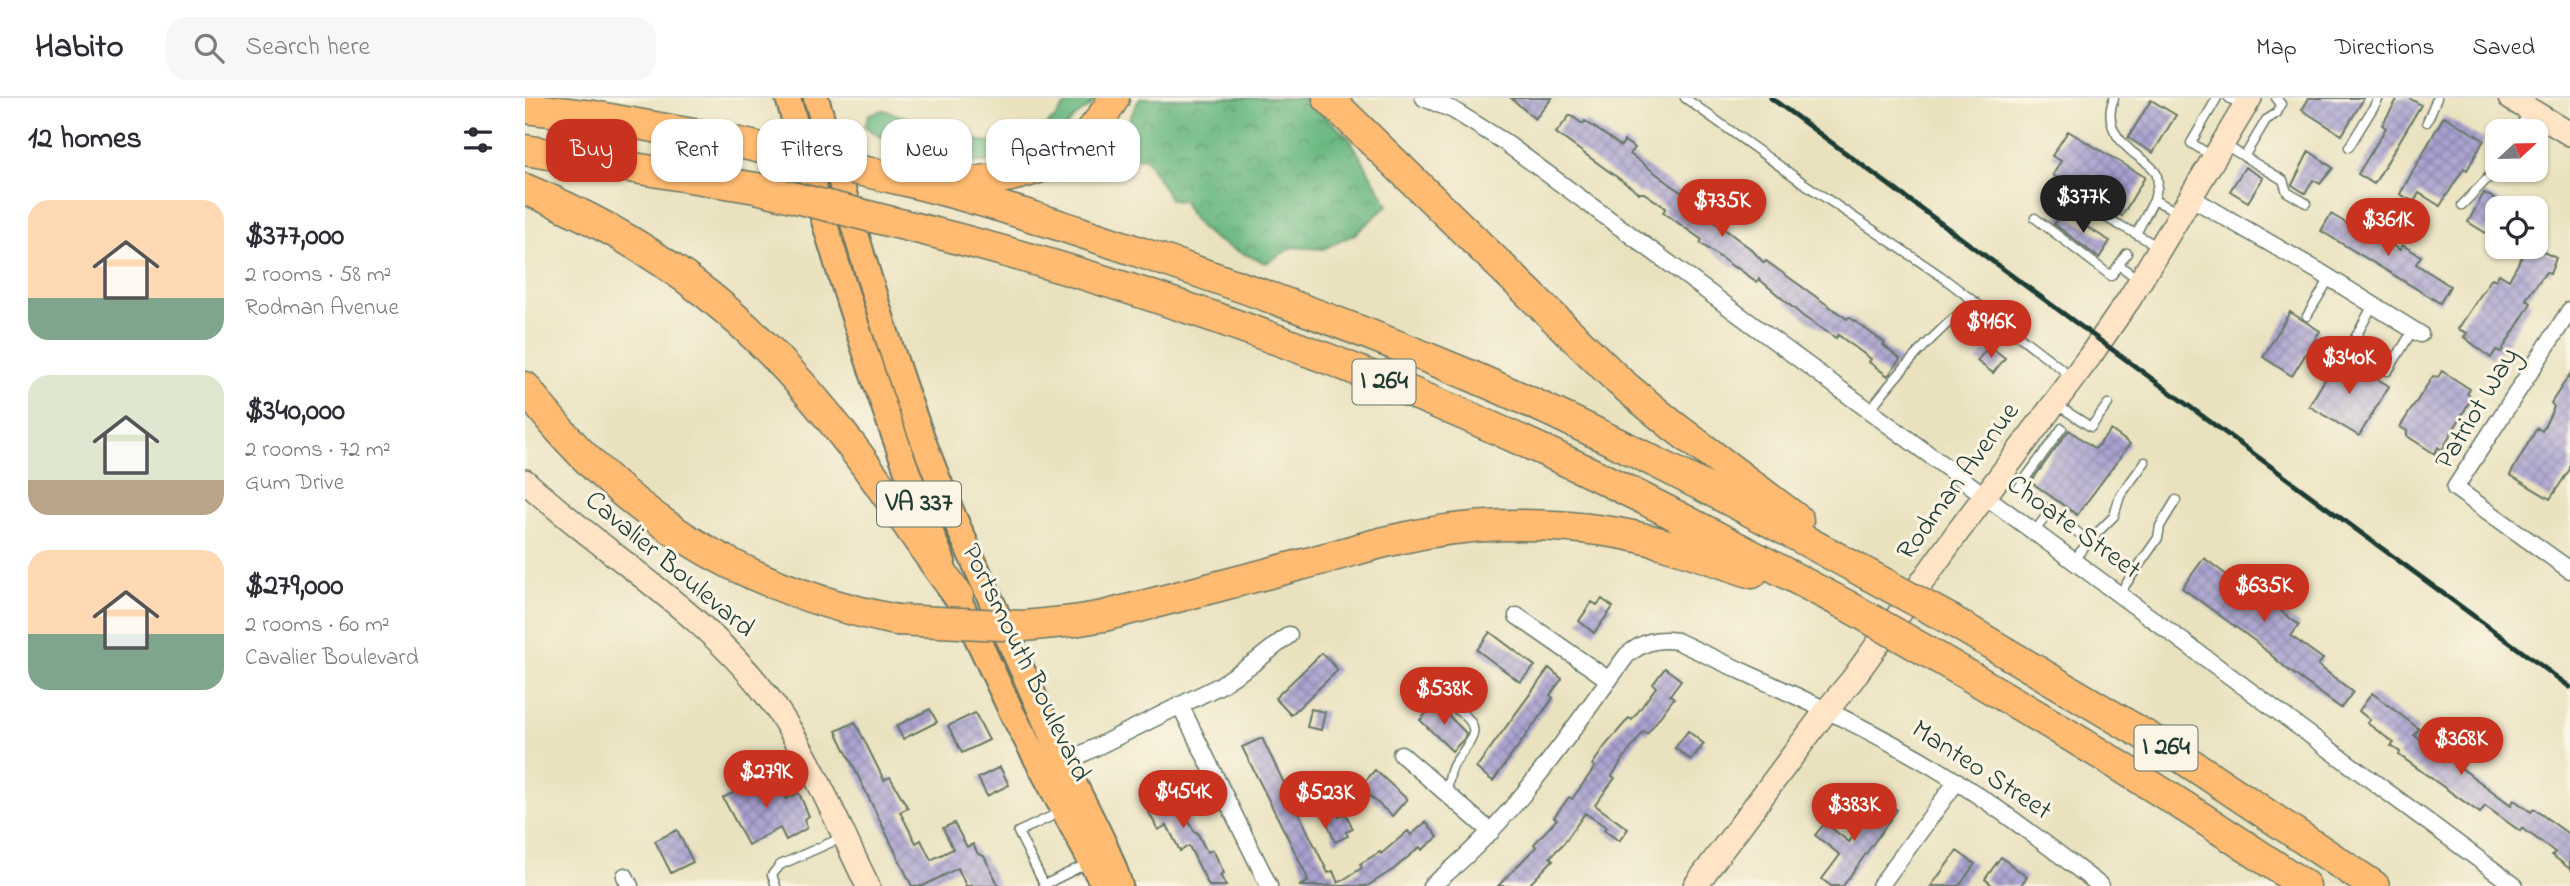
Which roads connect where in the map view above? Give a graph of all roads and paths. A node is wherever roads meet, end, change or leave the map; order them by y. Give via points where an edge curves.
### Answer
1 (787, 98) edge
2 (816, 98) edge
3 (1114, 98) edge
4 (1328, 98) edge
5 (1424, 98) edge
6 (1685, 98) edge
7 (2114, 98) edge
8 (2276, 98) edge
9 (2379, 98) edge
10 (2437, 98) edge
11 (2510, 98) edge
12 (2215, 99) edge
13 (2241, 101) edge
14 (525, 108) edge
15 (2530, 110) junction
16 (2524, 119) edge
17 (2427, 122) dead end
18 (2570, 134) edge
19 (2349, 147) dead end
20 (525, 150) edge
21 (2218, 150) junction
22 (2244, 157) junction
23 (2485, 181) edge
24 (932, 187) junction
25 (525, 189) edge
26 (2074, 190) dead end
27 (2154, 200) junction
28 (2306, 203) dead end
29 (2462, 205) dead end
30 (2185, 206) junction
31 (2035, 218) dead end
32 (2136, 234) junction
33 (2160, 248) junction
34 (2127, 253) dead end
35 (2119, 265) junction
36 (2330, 278) junction
37 (2140, 280) junction
38 (1973, 301) junction
39 (2373, 305) junction
40 (2570, 310) edge
41 (2307, 316) dead end
42 (2416, 332) joint
43 (2348, 351) dead end
44 (2388, 371) dead end
45 (2074, 378) junction
46 (525, 387) edge
47 (2054, 404) junction
48 (2108, 404) dead end
49 (1869, 411) junction
50 (2062, 428) dead end
51 (2145, 462) dead end
52 (525, 481) edge
53 (1985, 496) junction
54 (2176, 500) dead end
55 (2050, 511) junction
56 (2034, 532) junction
57 (2089, 541) junction
58 (2073, 561) junction
59 (2570, 570) edge
60 (1867, 574) junction
61 (2119, 594) junction
62 (958, 595) junction
63 (1846, 605) junction
64 (1517, 616) dead end
65 (1289, 635) dead end
66 (1609, 680) junction
67 (1181, 707) junction
68 (1457, 710) dead end
69 (1826, 711) junction
70 (1401, 754) dead end
71 (1064, 763) junction
72 (1957, 781) junction
73 (1447, 794) junction
74 (1064, 811) junction
75 (1491, 832) junction
76 (843, 837) junction
77 (1091, 862) junction
78 (1044, 885) edge
79 (776, 886) edge
80 (867, 886) edge
81 (1108, 886) edge
82 (1120, 886) edge
83 (1269, 886) edge
84 (1431, 886) edge
85 (1695, 886) edge
86 (1880, 886) edge
87 (2101, 886) edge
88 (2305, 886) edge
89 (2374, 886) edge
90 (2515, 886) edge

1 - 62 main road, Portsmouth Boulevard / VA 337 via 882,405
2 - 71 main road, Portsmouth Boulevard / VA 337 via 917,421 952,512
3 - 24 highway via 1088,135 1044,167 1004,178
4 - 60 highway via 1620,382
5 - 49 street, Choate Street via 1494,134
6 - 38 lane
7 - 27 lane via 2110,120 2115,134 2155,171
8 - 22 lane via 2281,104 2277,113 2266,120
9 - 19 lane
10 - 17 lane
11 - 15 street
12 - 21 lane via 2191,143
13 - 21 street, Rodman Avenue
14 - 24 highway, I 264, bridge via 726,140
15 - 16 lane
15 - 18 street
20 - 63 highway, I 264, bridge via 756,188 1021,256 1195,310 1385,382 1586,470
21 - 22 lane
21 - 30 street, Rodman Avenue
22 - 28 lane via 2283,180 2287,192
23 - 29 lane
24 - 60 highway, I 264 via 1238,285 1394,344 1591,431
25 - 62 highway via 615,230 702,288 744,324 854,449
26 - 32 lane via 2108,219
27 - 30 lane
27 - 32 lane
30 - 33 street, Rodman Avenue
30 - 36 street
31 - 35 lane via 2111,276
32 - 33 lane
33 - 37 street, Rodman Avenue
34 - 35 lane
35 - 37 lane
36 - 39 street
36 - 41 lane
37 - 45 street, Rodman Avenue
38 - 45 lane
38 - 49 lane via 1893,380
39 - 42 street
39 - 43 lane
40 - 59 street, Patriot Way via 2455,488
42 - 44 lane
45 - 47 street, Rodman Avenue
46 - 63 highway, bridge via 600,472 636,504 716,558 821,603 896,620 1024,626 1074,621 1399,538 1504,526 1555,526 1653,539
47 - 48 lane via 2091,427
47 - 53 street, Rodman Avenue
49 - 53 street, Choate Street
50 - 55 lane via 2019,487
51 - 57 lane via 2120,496 2114,516
52 - 76 street, Cavalier Boulevard via 740,663 788,726
53 - 56 street, Choate Street
53 - 69 street, Rodman Avenue
54 - 61 lane via 2159,526 2158,538
55 - 56 lane
55 - 57 lane
56 - 58 street, Choate Street
57 - 58 lane
58 - 61 street, Choate Street
60 - 89 highway, I 264, bridge via 2178,755
61 - 90 street, Choate Street
62 - 74 main road, Portsmouth Boulevard / VA 337
63 - 88 highway, I 264, bridge via 2050,722
64 - 66 street
65 - 67 street via 1229,680
66 - 69 street, Manteo Street via 1637,646 1663,639 1677,641
66 - 75 street, Manteo Street
67 - 71 street
67 - 83 street
68 - 73 lane via 1472,723 1472,741 1453,767
69 - 72 street, Manteo Street
69 - 85 street, Rodman Avenue
70 - 73 street
71 - 82 main road, Portsmouth Boulevard / VA 337
72 - 86 street
72 - 87 street, Manteo Street
73 - 75 street
74 - 77 main road, Portsmouth Boulevard / VA 337
74 - 78 lane via 1017,832
75 - 84 street, Manteo Street
76 - 79 lane via 780,865 772,875
76 - 80 street, Cavalier Boulevard
77 - 78 lane
77 - 81 main road, Portsmouth Boulevard / VA 337

